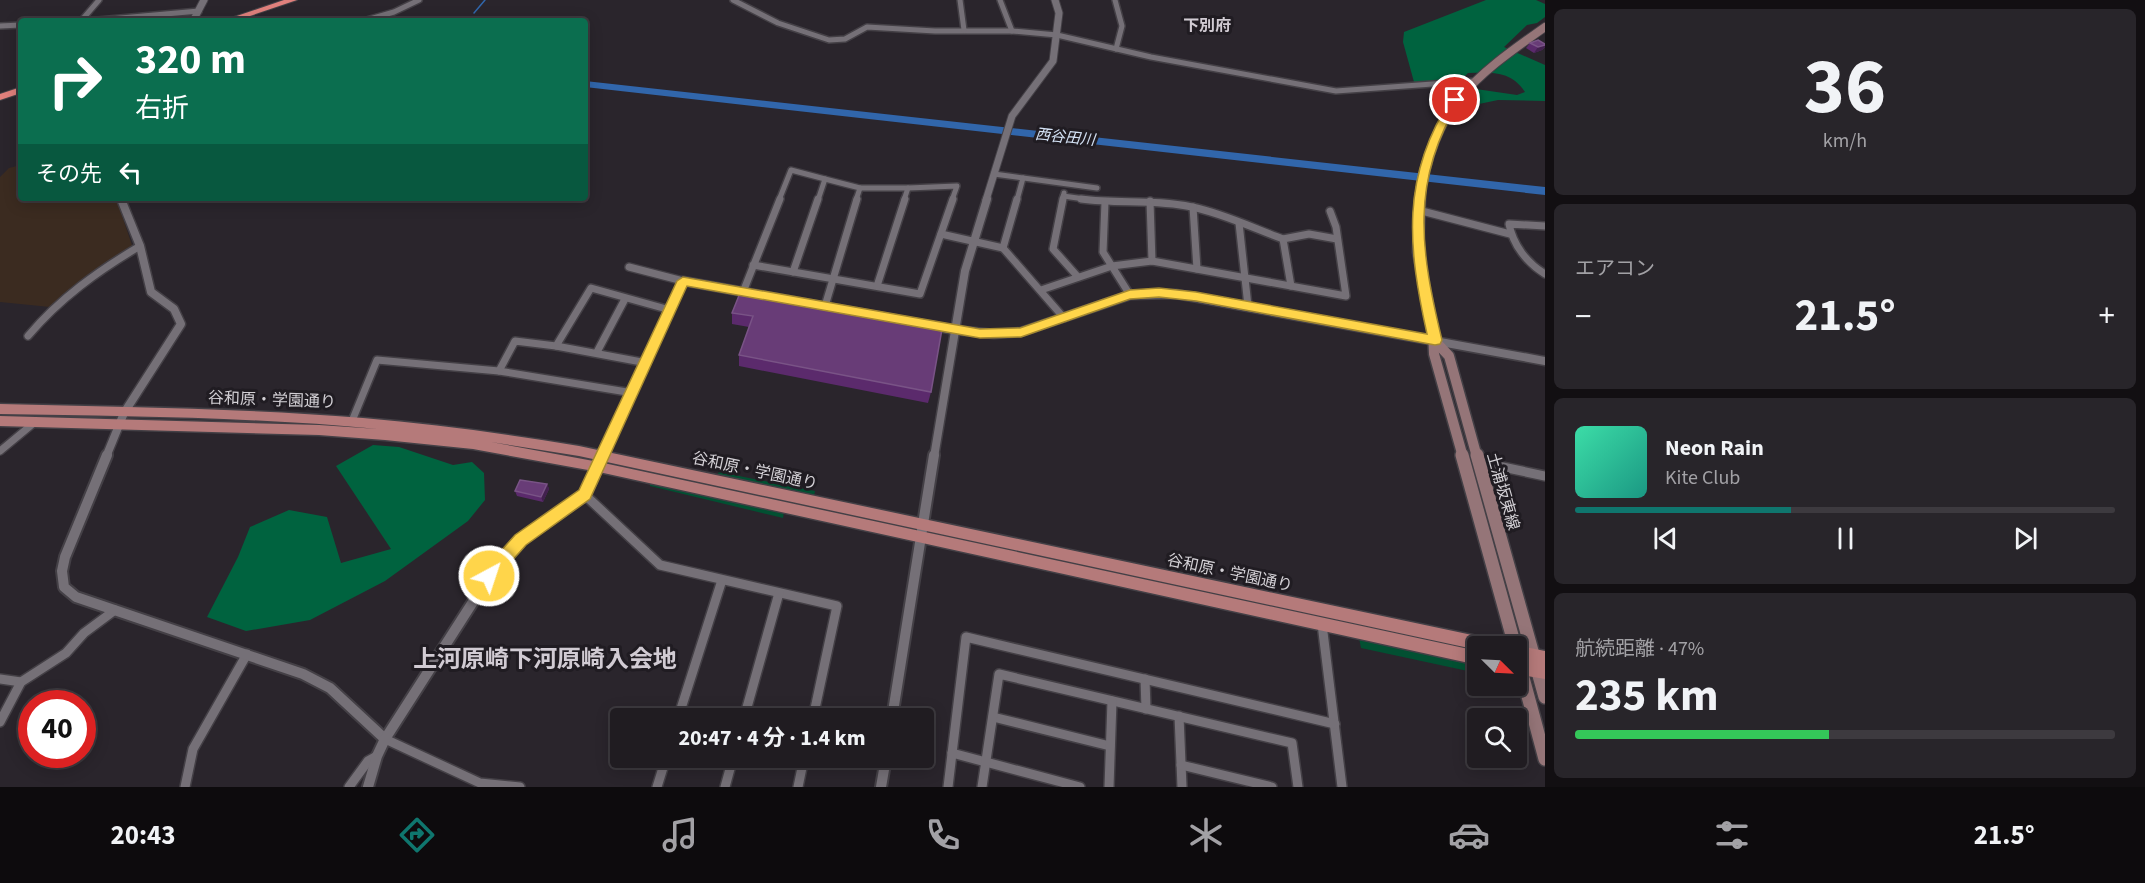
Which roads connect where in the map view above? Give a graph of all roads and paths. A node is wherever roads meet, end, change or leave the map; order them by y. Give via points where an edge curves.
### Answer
1 (99, 0) edge
2 (204, 0) edge
3 (293, 0) edge
4 (306, 0) edge
5 (419, 0) edge
6 (733, 0) edge
7 (960, 0) edge
8 (1000, 0) edge
9 (1055, 0) edge
10 (1115, 0) edge
11 (199, 11) junction
12 (84, 18) edge
13 (121, 18) edge
14 (195, 18) edge
15 (236, 18) edge
16 (249, 18) edge
17 (373, 18) edge
18 (18, 25) edge
19 (0, 26) edge
20 (1545, 27) edge
21 (964, 30) junction
22 (1012, 31) junction
23 (1057, 35) junction
24 (1116, 49) junction
25 (1474, 81) junction
26 (18, 87) edge
27 (18, 91) edge
28 (0, 92) edge
29 (0, 97) edge
30 (994, 174) junction
31 (825, 178) junction
32 (1023, 178) junction
33 (1064, 183) junction
34 (860, 188) junction
35 (908, 188) junction
36 (1097, 188) dead end
37 (1063, 196) junction
38 (122, 201) edge
39 (1150, 201) junction
40 (1105, 202) junction
41 (1193, 207) junction
42 (1418, 210) junction
43 (1330, 211) dead end
44 (1239, 223) junction
45 (1545, 226) edge
46 (941, 234) junction
47 (1510, 234) junction
48 (1283, 239) junction
49 (1337, 239) junction
50 (972, 241) junction
51 (140, 246) junction
52 (1004, 248) junction
53 (1152, 261) junction
54 (753, 265) junction
55 (1112, 266) junction
56 (629, 267) dead end
57 (1197, 269) junction
58 (793, 272) junction
59 (1545, 274) edge
60 (1078, 277) junction
61 (1245, 278) junction
62 (833, 279) junction
63 (683, 281) junction
64 (877, 286) junction
65 (1292, 286) junction
66 (1041, 290) junction
67 (743, 291) junction
68 (1130, 295) junction
69 (625, 299) junction
70 (825, 306) junction
71 (1248, 306) junction
72 (670, 310) junction
73 (1064, 318) junction
74 (955, 330) junction
75 (28, 336) dead end
76 (1435, 340) junction
77 (556, 346) junction
78 (597, 352) junction
79 (1545, 361) edge
80 (647, 363) junction
81 (500, 371) junction
82 (633, 393) junction
83 (0, 410) edge
84 (122, 419) junction
85 (352, 420) junction
86 (0, 421) edge
87 (35, 422) junction
88 (0, 452) edge
89 (601, 461) junction
90 (1479, 462) junction
91 (1545, 476) edge
92 (585, 495) junction
93 (921, 531) junction
94 (722, 580) junction
95 (779, 593) junction
96 (115, 610) junction
97 (1322, 624) junction
98 (1512, 636) edge
99 (1467, 641) edge
100 (248, 654) junction
101 (1467, 656) edge
102 (1540, 664) edge
103 (0, 679) edge
104 (1145, 679) junction
105 (21, 682) junction
106 (1527, 695) edge
107 (1545, 697) edge
108 (1112, 701) junction
109 (681, 708) edge
110 (747, 708) edge
111 (815, 708) edge
112 (894, 708) edge
113 (1146, 709) junction
114 (1179, 716) junction
115 (993, 717) junction
116 (0, 722) edge
117 (1335, 724) junction
118 (384, 739) junction
119 (1110, 746) junction
120 (952, 753) junction
121 (377, 756) junction
122 (1545, 759) edge
123 (986, 762) junction
124 (1181, 765) junction
125 (663, 768) edge
126 (730, 768) edge
127 (802, 768) edge
128 (884, 768) edge
129 (185, 787) edge
130 (349, 787) edge
131 (368, 787) edge
132 (520, 787) edge
133 (657, 787) edge
134 (725, 787) edge
135 (798, 787) edge
136 (881, 787) edge
137 (948, 787) edge
138 (982, 787) edge
139 (1080, 787) edge
140 (1109, 787) edge
141 (1182, 787) edge
142 (1272, 787) edge
143 (1298, 787) edge
144 (1342, 787) edge

1 - 12 street
2 - 11 street
3 - 15 highway
4 - 16 highway
5 - 17 street
6 - 21 street via 778,23 829,40 844,39 867,27
7 - 21 street
8 - 22 street
9 - 23 street via 1059,9
10 - 24 street via 1122,26
11 - 13 street
11 - 14 street
18 - 19 street
20 - 25 main road, 土浦坂東線
21 - 22 street
22 - 23 street
23 - 24 street
23 - 30 street via 1053,61 1018,104
24 - 25 street via 1336,91
25 - 42 main road, 土浦坂東線 via 1448,110 1432,143 1423,171
26 - 28 highway
27 - 29 highway
30 - 32 street
30 - 50 street
31 - 34 street
31 - 54 street via 791,170
31 - 58 street
32 - 33 street
32 - 52 street
33 - 36 street
33 - 37 street
34 - 35 street
34 - 62 street
35 - 46 street via 957,186
35 - 64 street
37 - 40 street
37 - 60 street via 1053,249
38 - 51 street
39 - 40 street
39 - 41 street
39 - 53 street
40 - 55 street via 1103,252
41 - 44 street
41 - 57 street
42 - 47 street
42 - 76 main road, 土浦坂東線 via 1421,279
43 - 49 street
44 - 48 street
44 - 61 street
45 - 47 street via 1511,222
46 - 50 street
46 - 64 street via 920,294
47 - 59 street via 1537,271
48 - 49 street via 1309,234
48 - 65 street
49 - 65 street via 1346,296
50 - 52 street
50 - 74 street
51 - 75 street via 69,292
51 - 84 street via 151,292 176,309 181,324
52 - 66 street
53 - 55 street
53 - 57 street
54 - 58 street
54 - 67 street
55 - 60 street
55 - 68 street
56 - 63 street
57 - 61 street
58 - 62 street
60 - 66 street
61 - 65 street
61 - 71 street
62 - 64 street
62 - 70 street
63 - 67 street
63 - 72 street
66 - 73 street
67 - 70 street
68 - 71 street via 1176,294
68 - 73 street
69 - 72 street
69 - 77 street via 591,288
69 - 78 street
70 - 74 street
71 - 76 street
72 - 80 street
73 - 74 street via 1021,332
74 - 93 street
76 - 79 street
76 - 90 main road, 土浦坂東線 via 1449,356
76 - 98 main road, 土浦坂東線 via 1435,358
77 - 78 street
77 - 81 street via 515,341
78 - 80 street
80 - 82 street
81 - 82 street
81 - 85 street via 377,360
82 - 89 street
83 - 84 main road, 谷和原・学園通り
84 - 85 main road, 谷和原・学園通り
84 - 87 main road, 谷和原・学園通り
84 - 89 main road, 谷和原・学園通り via 436,439
84 - 96 street via 62,571 64,587 76,597
85 - 89 main road, 谷和原・学園通り via 469,432
86 - 87 main road, 谷和原・学園通り
87 - 88 street
89 - 92 street
89 - 93 main road, 谷和原・学園通り
90 - 91 street
90 - 102 main road, 土浦坂東線
92 - 94 street via 660,565
92 - 118 street via 521,540 496,566
93 - 97 main road, 谷和原・学園通り
93 - 99 main road, 谷和原・学園通り
93 - 112 street
94 - 95 street
94 - 109 street
95 - 110 street
95 - 111 street via 837,606
96 - 100 street
96 - 105 street via 84,633 66,653
97 - 101 main road, 谷和原・学園通り
97 - 117 street
100 - 118 street via 330,688
100 - 129 street via 193,749
102 - 107 main road, 土浦坂東線
103 - 105 street
104 - 113 street
104 - 117 street
104 - 120 street via 966,637
105 - 116 street
106 - 122 main road
108 - 113 street
108 - 115 street via 999,674
108 - 119 street
113 - 114 street
114 - 124 street
114 - 143 street via 1292,743
115 - 119 street
115 - 123 street
117 - 144 street
118 - 121 street
118 - 132 street via 480,783
119 - 140 street
120 - 123 street
120 - 137 street
121 - 130 street via 368,761
121 - 131 street
123 - 138 street
123 - 139 street
124 - 141 street
124 - 142 street
125 - 133 street
126 - 134 street
127 - 135 street
128 - 136 street

